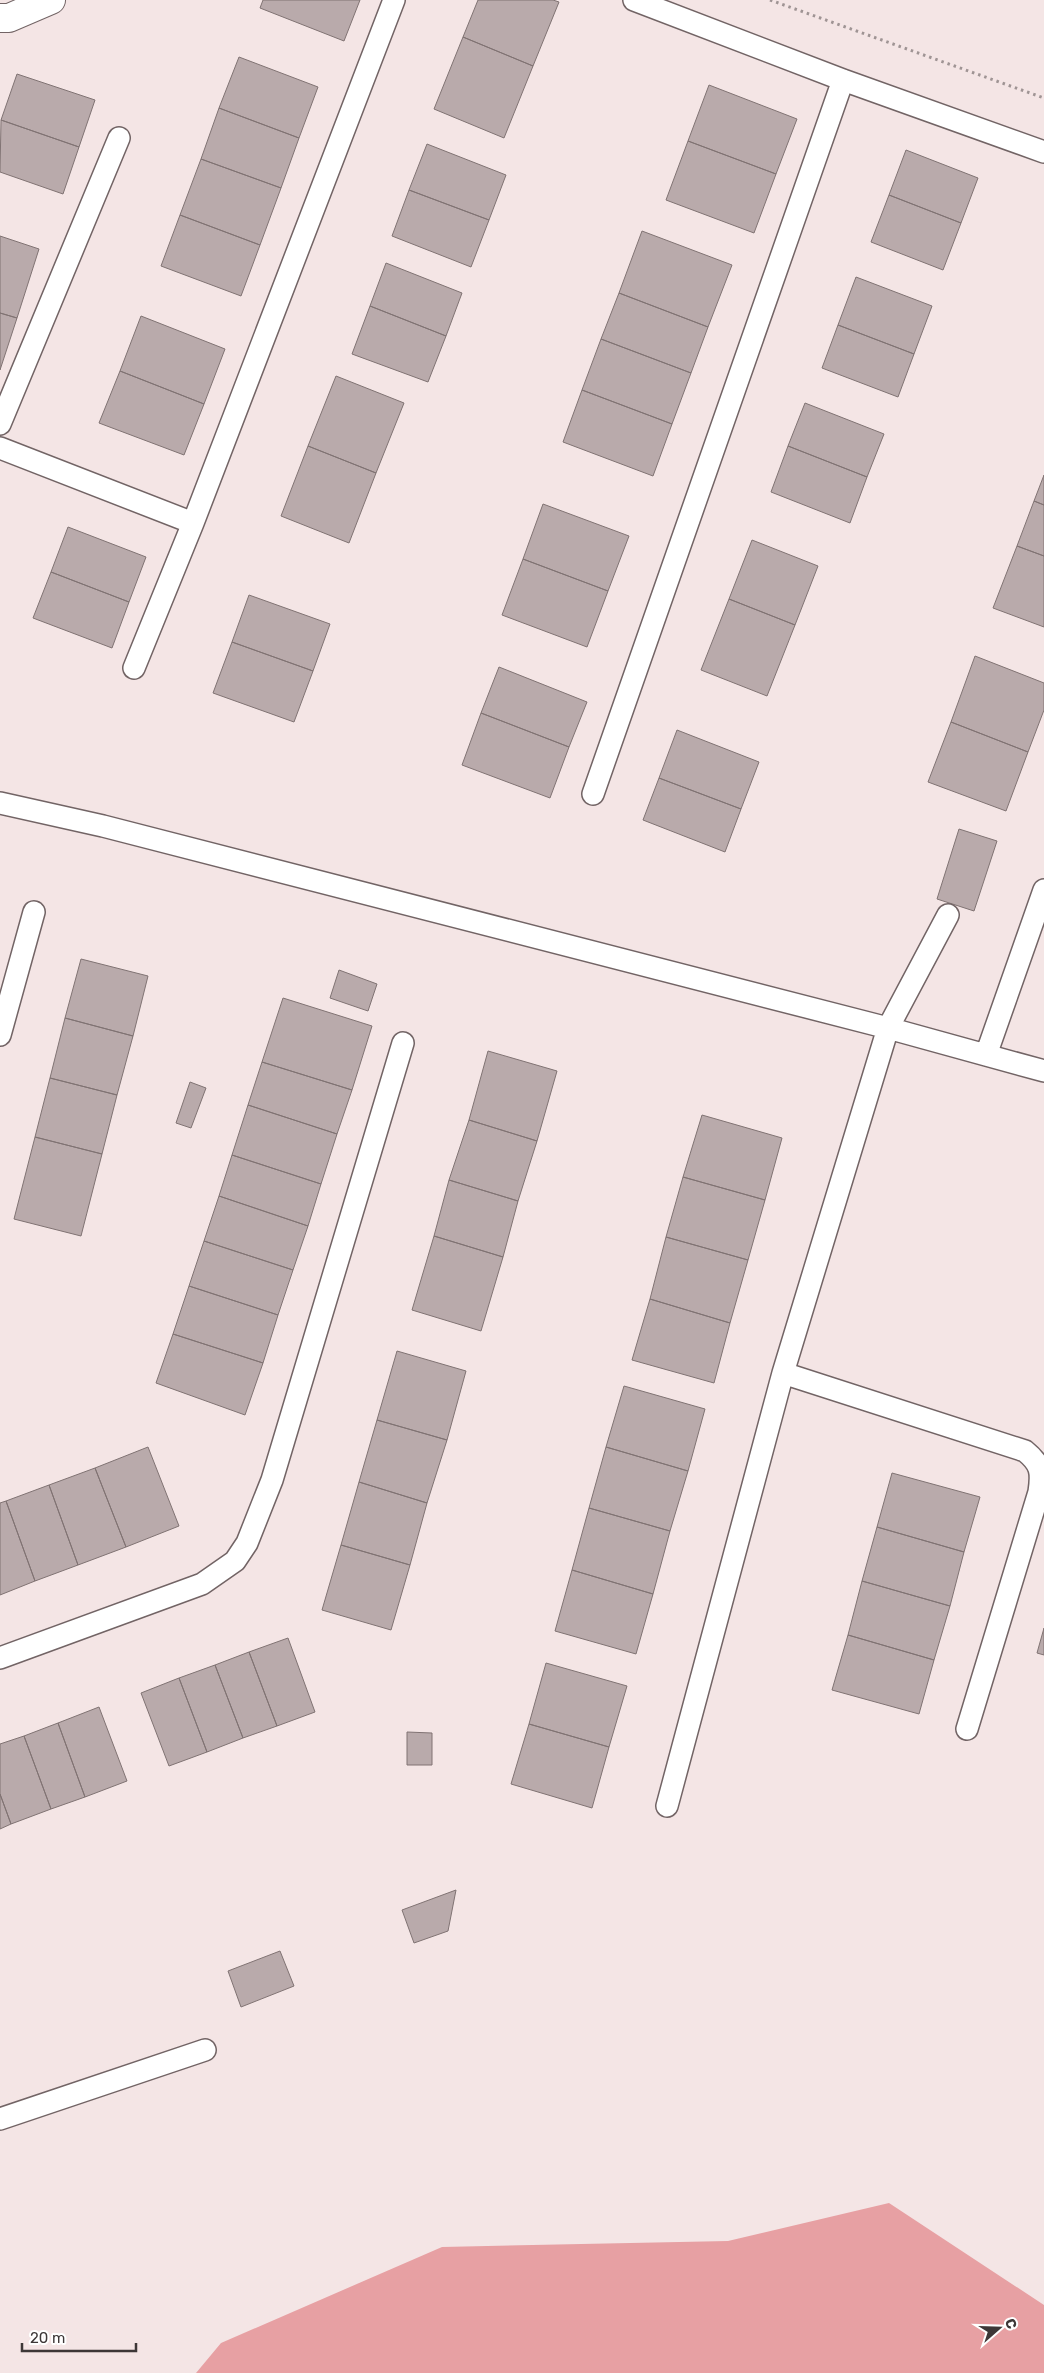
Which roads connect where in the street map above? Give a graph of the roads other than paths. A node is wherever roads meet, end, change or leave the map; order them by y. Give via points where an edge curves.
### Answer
1 (51, 0) edge
2 (394, 0) edge
3 (634, 0) edge
4 (0, 18) edge
5 (843, 80) junction
6 (119, 138) dead end
7 (1044, 152) edge
8 (0, 424) edge
9 (0, 448) edge
10 (193, 523) junction
11 (134, 668) dead end
12 (593, 794) dead end
13 (0, 803) edge
14 (1044, 890) edge
15 (34, 912) dead end
16 (948, 915) dead end
17 (888, 1028) junction
18 (0, 1035) edge
19 (403, 1043) dead end
20 (986, 1054) junction
21 (1044, 1071) edge
22 (783, 1373) junction
23 (0, 1658) edge
24 (968, 1729) dead end
25 (667, 1806) dead end
26 (205, 2050) dead end
27 (0, 2119) edge

1 - 4 street via 9,18
2 - 10 lane
3 - 5 lane
5 - 7 lane
5 - 12 lane
6 - 8 lane
9 - 10 lane
10 - 11 lane
13 - 17 lane via 103,826
14 - 20 lane
15 - 18 lane
16 - 17 lane
17 - 20 lane
17 - 22 lane
19 - 23 lane via 272,1480 247,1543 235,1561 202,1584
20 - 21 lane
22 - 24 lane via 1025,1451 1035,1460 1041,1475 1039,1492
22 - 25 lane
26 - 27 lane

